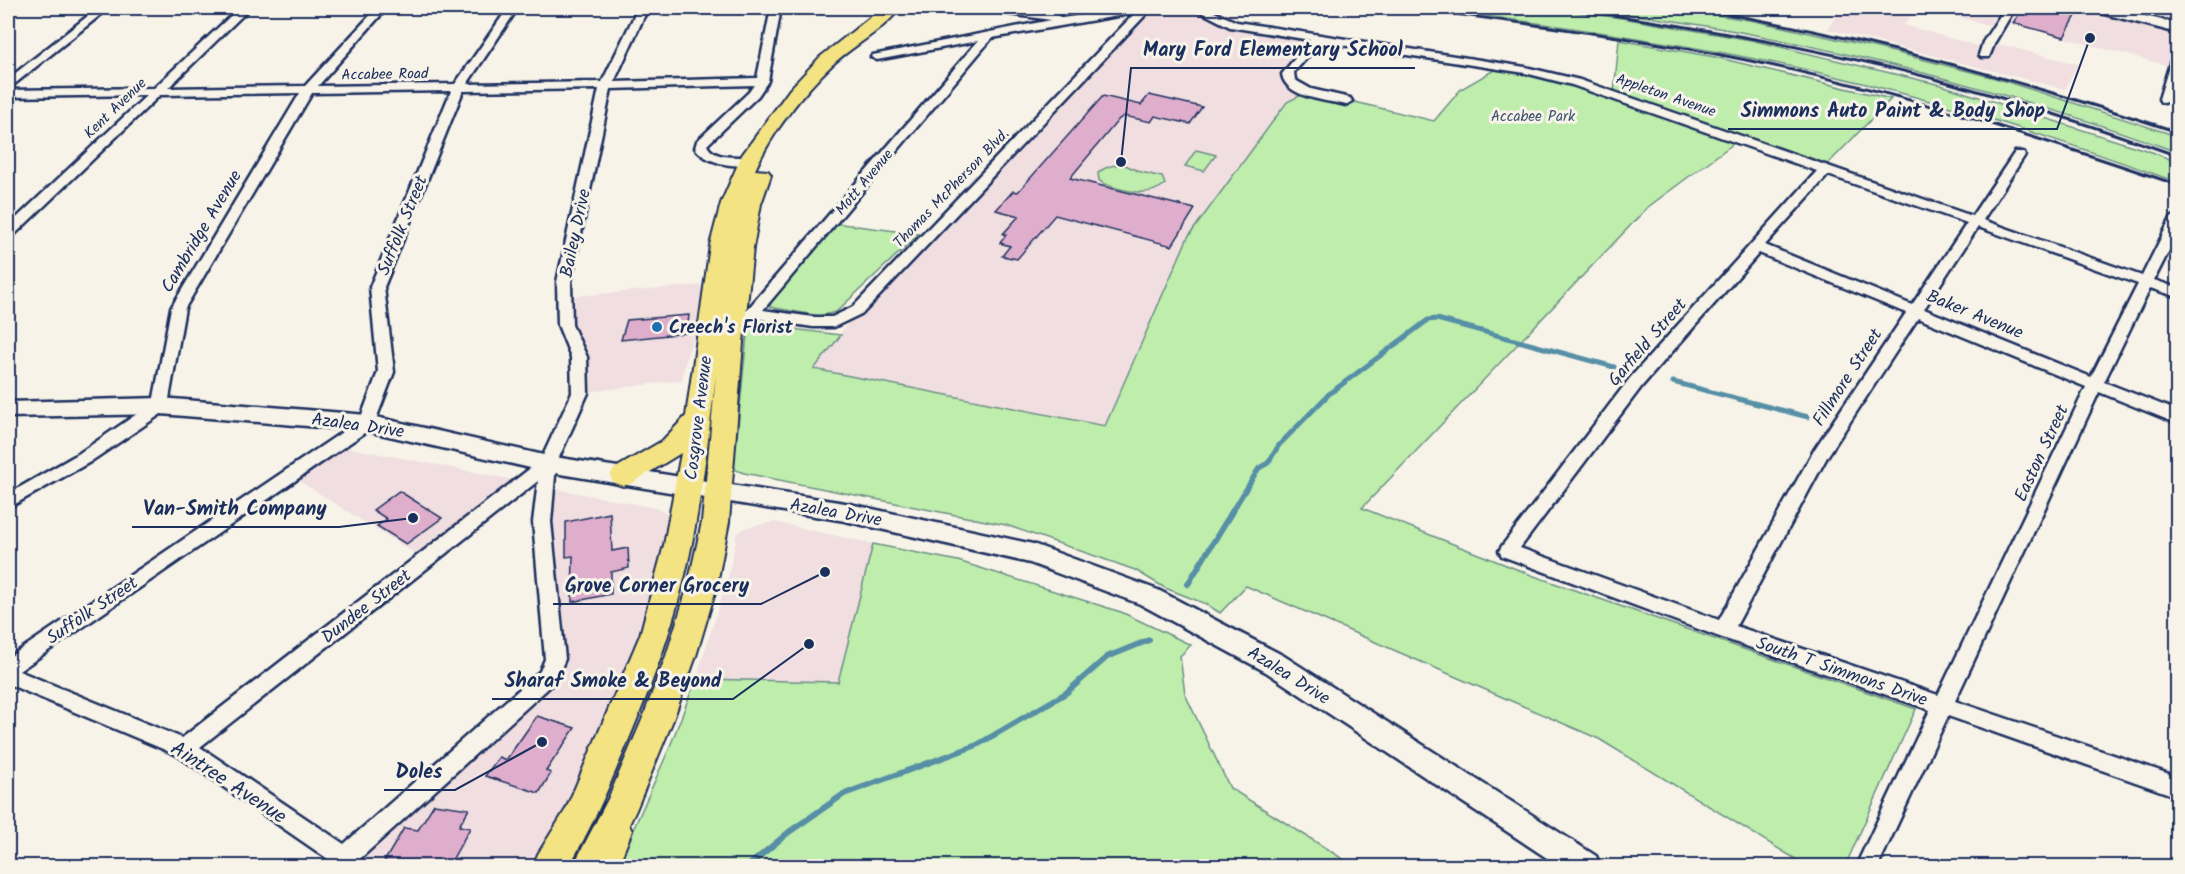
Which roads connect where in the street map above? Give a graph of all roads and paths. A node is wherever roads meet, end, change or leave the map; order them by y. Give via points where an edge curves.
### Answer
1 (104, 8) edge
2 (245, 8) edge
3 (382, 8) edge
4 (513, 8) edge
5 (643, 8) edge
6 (776, 8) edge
7 (987, 8) edge
8 (1148, 8) edge
9 (1198, 8) edge
10 (2010, 8) edge
11 (2098, 8) edge
12 (896, 11) edge
13 (1070, 20) junction
14 (2178, 29) edge
15 (989, 35) junction
16 (1317, 39) junction
17 (1985, 55) dead end
18 (876, 57) dead end
19 (2178, 57) edge
20 (762, 81) junction
21 (8, 84) edge
22 (606, 86) junction
23 (458, 88) junction
24 (308, 90) junction
25 (157, 92) junction
26 (8, 93) edge
27 (2165, 99) dead end
28 (1346, 101) dead end
29 (2019, 155) dead end
30 (749, 161) junction
31 (1826, 169) junction
32 (2178, 218) edge
33 (1974, 221) junction
34 (8, 233) edge
35 (1757, 247) junction
36 (2145, 281) junction
37 (2178, 293) edge
38 (1914, 310) junction
39 (742, 316) junction
40 (2095, 384) junction
41 (161, 406) junction
42 (8, 410) edge
43 (2178, 418) edge
44 (697, 420) junction
45 (367, 423) junction
46 (548, 464) junction
47 (622, 476) junction
48 (688, 488) junction
49 (719, 493) junction
50 (8, 502) edge
51 (1508, 550) joint
52 (1724, 630) junction
53 (8, 668) edge
54 (8, 675) edge
55 (1942, 706) junction
56 (183, 748) junction
57 (2178, 787) edge
58 (605, 849) edge
59 (340, 862) edge
60 (550, 867) edge
61 (590, 867) edge
62 (1585, 867) edge
63 (1867, 867) edge

1 - 21 street
2 - 25 street, Kent Avenue
3 - 24 street, Cambridge Avenue
4 - 23 street, Suffolk Street
5 - 22 street, Bailey Drive
6 - 20 street
7 - 13 street
8 - 13 street
8 - 39 street, Thomas McPherson Blvd. via 858,310 834,322
9 - 16 street, Appleton Avenue via 1234,25
10 - 17 street
11 - 14 street
12 - 30 main road, Cosgrove Avenue via 826,61 796,93
12 - 39 main road, Cosgrove Avenue via 839,61 771,151 752,197 743,236
13 - 15 street
15 - 18 street
15 - 39 street, Mott Avenue
16 - 28 street via 1288,72 1289,80 1308,91
16 - 31 street, Appleton Avenue via 1555,76
19 - 27 street
20 - 22 street, Accabee Road
20 - 30 street via 754,94 701,144 706,155
22 - 23 street, Accabee Road
22 - 46 street, Bailey Drive via 564,282 566,325 579,357 580,393
23 - 24 street, Accabee Road
23 - 45 street, Suffolk Street via 376,287 387,372
24 - 25 street, Accabee Road
24 - 41 street, Cambridge Avenue via 178,308
25 - 26 street, Accabee Road
25 - 34 street, Kent Avenue
29 - 33 street, Fillmore Street
30 - 44 main road, Cosgrove Avenue via 731,203 721,245
31 - 33 street, Appleton Avenue
31 - 35 street, Garfield Street
32 - 36 street, Easton Street
33 - 36 street, Appleton Avenue
33 - 38 street, Fillmore Street
35 - 38 street, Baker Avenue
35 - 51 street, Garfield Street via 1636,382
36 - 37 street, Appleton Avenue
36 - 40 street, Easton Street
38 - 40 street, Baker Avenue
38 - 52 street, Fillmore Street via 1820,454
39 - 49 main road, Cosgrove Avenue
40 - 43 street, Baker Avenue
40 - 55 street, Easton Street
41 - 42 street, Azalea Drive
41 - 45 street, Azalea Drive
41 - 50 street via 84,458
44 - 47 main road via 671,447
44 - 48 main road, Cosgrove Avenue
45 - 46 street, Azalea Drive
45 - 53 street, Suffolk Street
46 - 47 street, Azalea Drive
46 - 56 street, Dundee Street
46 - 59 street, Bailey Drive via 542,522 555,659 548,676
47 - 48 street, Azalea Drive
48 - 49 street, Azalea Drive
48 - 60 main road, Cosgrove Avenue via 655,635 578,820
49 - 58 main road, Cosgrove Avenue via 688,636
49 - 62 street, Azalea Drive via 845,512 1033,554 1149,597 1275,664
51 - 52 street, South T Simmons Drive
52 - 55 street, South T Simmons Drive
54 - 56 street, Aintree Avenue
55 - 57 street, South T Simmons Drive
55 - 63 street, Easton Street
56 - 59 street, Aintree Avenue
58 - 61 main road, Cosgrove Avenue

